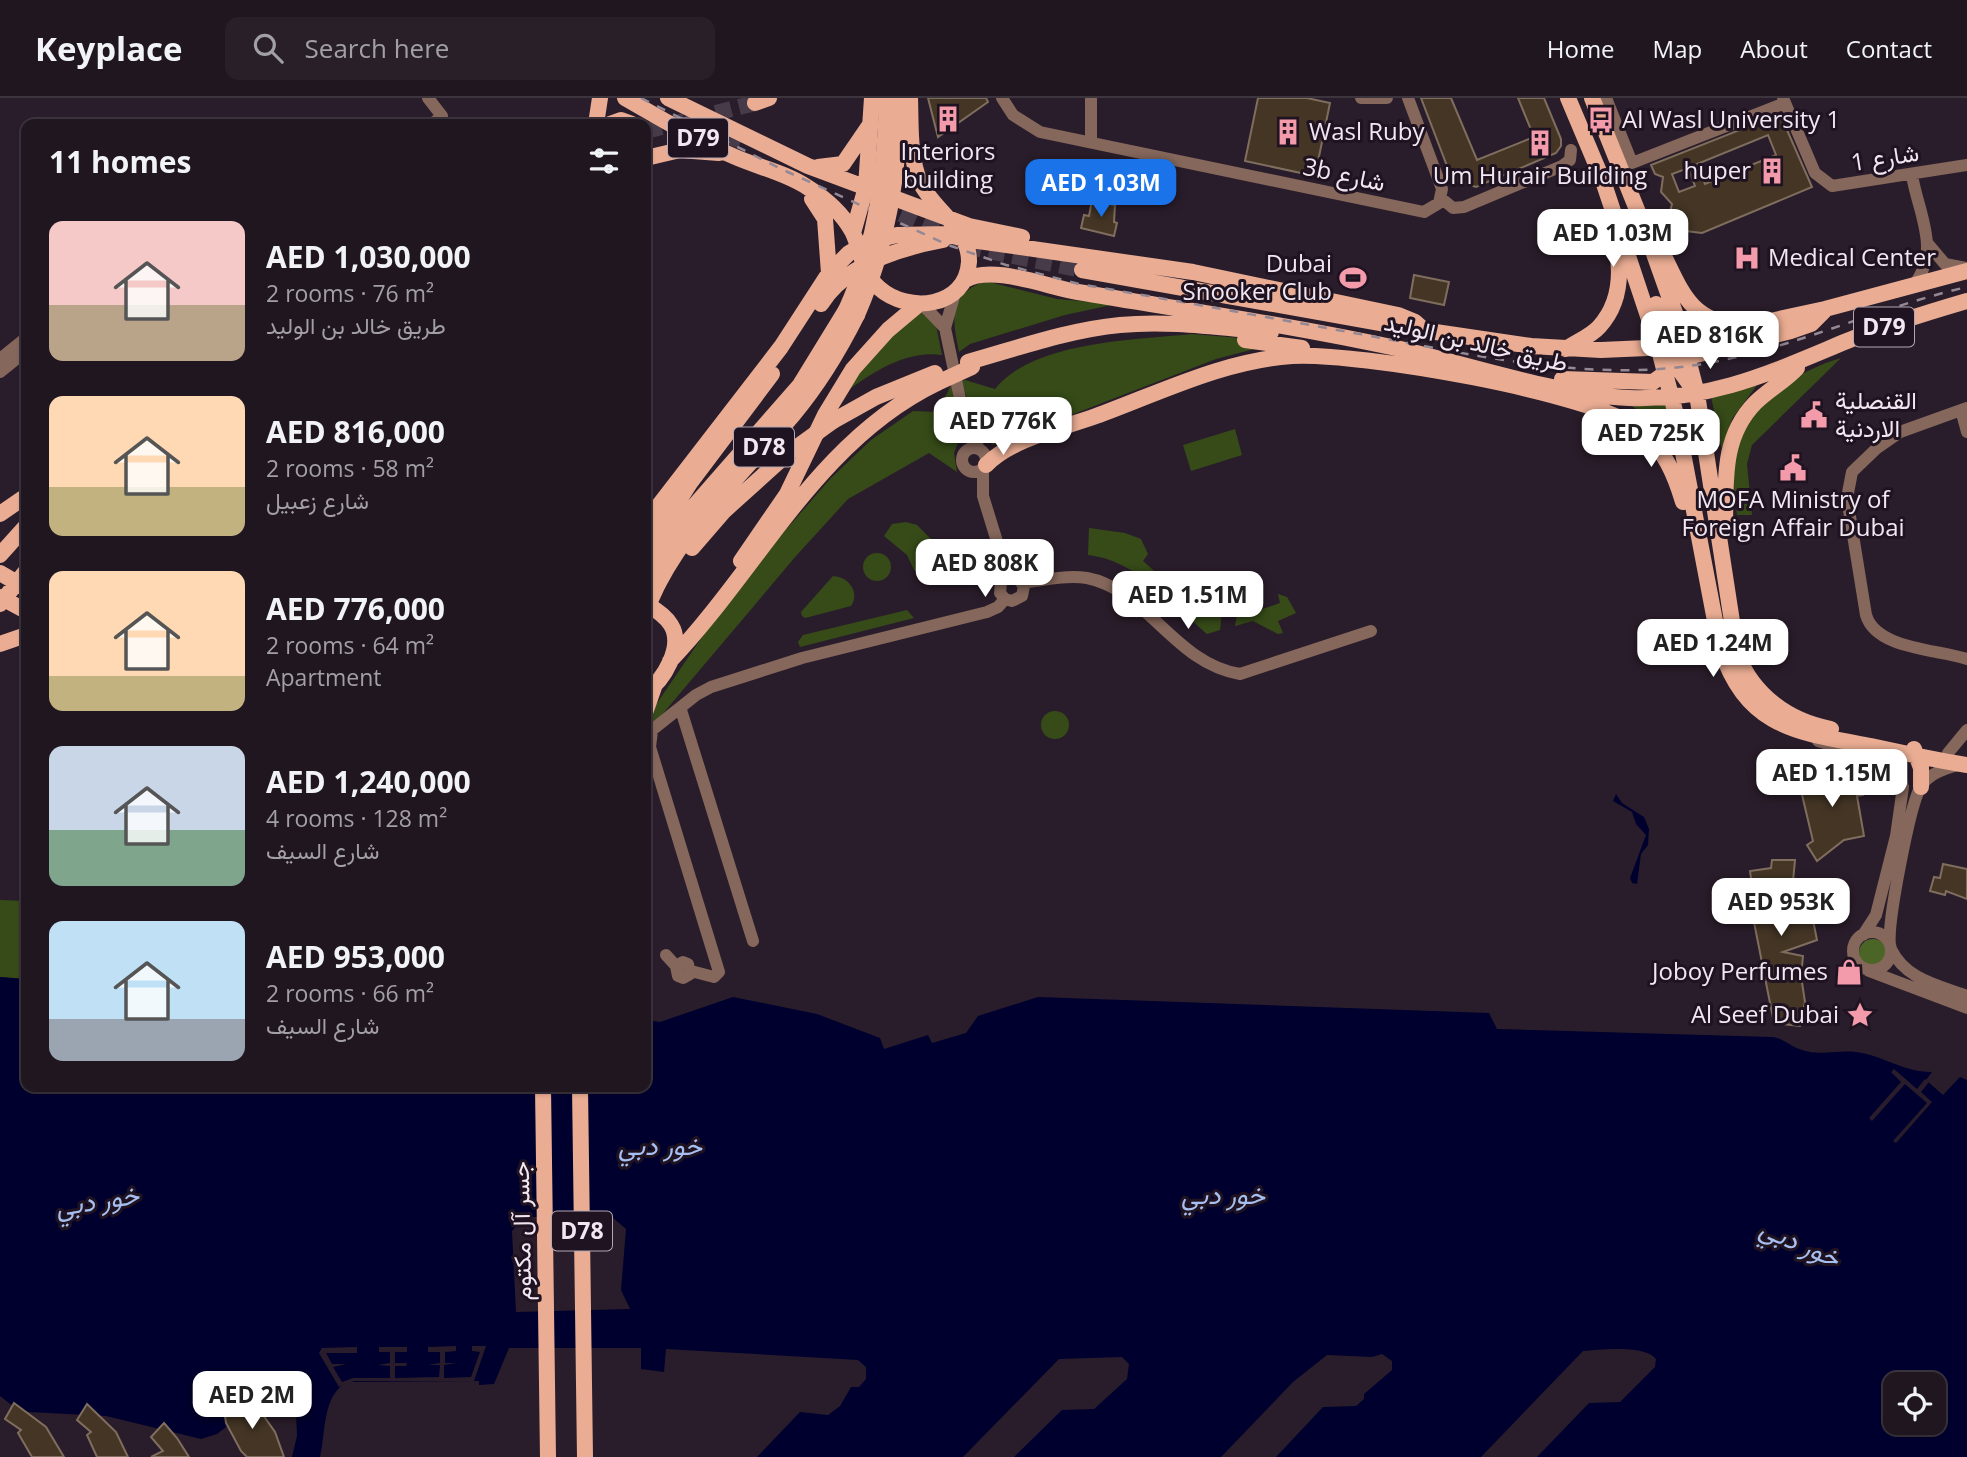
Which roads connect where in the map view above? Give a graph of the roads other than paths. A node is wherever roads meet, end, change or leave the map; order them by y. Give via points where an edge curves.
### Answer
1 (428, 98) edge
2 (600, 98) edge
3 (625, 98) edge
4 (668, 98) edge
5 (872, 98) edge
6 (887, 98) edge
7 (900, 98) edge
8 (910, 98) edge
9 (1002, 98) edge
10 (1361, 98) edge
11 (1387, 98) edge
12 (1408, 98) edge
13 (1568, 98) edge
14 (1592, 98) edge
15 (1606, 98) edge
16 (1091, 101) edge
17 (1784, 101) edge
18 (438, 119) edge
19 (597, 119) edge
20 (871, 124) junction
21 (1087, 140) junction
22 (1571, 150) dead end
23 (733, 156) junction
24 (651, 157) edge
25 (1967, 165) edge
26 (808, 166) junction
27 (773, 171) junction
28 (1916, 174) junction
29 (1603, 181) junction
30 (866, 187) junction
31 (1441, 198) junction
32 (945, 217) junction
33 (1648, 237) junction
34 (962, 239) junction
35 (855, 240) junction
36 (1928, 243) junction
37 (1085, 263) junction
38 (864, 267) junction
39 (1967, 270) edge
40 (829, 273) junction
41 (960, 286) junction
42 (1913, 286) junction
43 (1967, 301) edge
44 (921, 304) junction
45 (1825, 309) junction
46 (851, 312) junction
47 (1165, 323) junction
48 (1749, 327) junction
49 (945, 328) junction
50 (1354, 339) junction
51 (21, 342) edge
52 (1566, 349) junction
53 (21, 355) edge
54 (1674, 356) junction
55 (1349, 358) junction
56 (0, 359) edge
57 (1803, 360) junction
58 (0, 372) edge
59 (936, 378) junction
60 (1550, 385) junction
61 (1697, 394) junction
62 (1672, 397) junction
63 (1627, 398) junction
64 (1569, 400) junction
65 (1964, 409) edge
66 (966, 428) junction
67 (1967, 432) edge
68 (964, 453) junction
69 (983, 461) junction
70 (966, 470) junction
71 (983, 496) junction
72 (21, 499) edge
73 (651, 511) edge
74 (0, 514) edge
75 (21, 532) edge
76 (651, 553) edge
77 (651, 554) edge
78 (0, 555) edge
79 (651, 559) edge
80 (1003, 561) junction
81 (1703, 561) junction
82 (0, 573) edge
83 (656, 578) edge
84 (1725, 579) junction
85 (21, 583) edge
86 (1023, 583) junction
87 (21, 586) edge
88 (1005, 599) junction
89 (1, 600) edge
90 (718, 606) junction
91 (651, 607) edge
92 (21, 609) edge
93 (1371, 631) dead end
94 (21, 637) edge
95 (0, 644) edge
96 (1918, 646) junction
97 (1967, 652) edge
98 (1967, 659) edge
99 (670, 661) junction
100 (651, 689) edge
101 (681, 710) junction
102 (1967, 730) edge
103 (1809, 735) junction
104 (651, 737) edge
105 (651, 748) edge
106 (1914, 750) junction
107 (1960, 760) edge
108 (1921, 787) junction
109 (1863, 935) junction
110 (753, 941) dead end
111 (1891, 947) junction
112 (666, 955) dead end
113 (1869, 970) junction
114 (1967, 996) edge
115 (1967, 1007) edge
116 (543, 1092) edge
117 (580, 1092) edge
118 (548, 1457) edge
119 (585, 1457) edge

1 - 18 street via 442,116
2 - 19 main road
3 - 23 main road, D79
4 - 26 main road, D79
5 - 20 main road
6 - 46 main road, D78, bridge via 882,187
7 - 46 main road, D78, bridge via 891,209 878,263
8 - 32 main road via 916,169 928,196
9 - 21 street, 3b شارع via 1013,115 1030,128
10 - 11 street
12 - 31 street via 1441,184
13 - 29 main road
14 - 33 main road
15 - 17 street via 1632,163
16 - 21 street
17 - 28 street, شارع 1 via 1815,173 1825,184 1839,187
20 - 26 main road via 843,164
20 - 30 main road
21 - 31 street, 3b شارع via 1419,212 1430,211
22 - 31 street via 1567,163 1464,207 1453,208
23 - 24 main road via 680,150
23 - 27 main road, D79
25 - 28 street, شارع 1
26 - 30 main road, D79
27 - 35 main road, D79 via 816,193
27 - 40 main road via 822,211
28 - 36 street
29 - 52 main road via 1620,278 1616,299 1599,327
29 - 54 main road via 1618,200
30 - 32 main road, D79
30 - 35 main road
32 - 34 main road
32 - 37 main road, D79 via 1074,247
33 - 48 main road via 1662,251 1693,307 1720,323
33 - 54 main road
34 - 35 main road via 948,234
34 - 37 main road
34 - 38 main road via 911,248
34 - 41 main road via 969,262
35 - 38 main road, D79
35 - 40 main road
36 - 39 street via 1945,264
36 - 42 street via 1925,268
37 - 52 main road, طريق خالد بن الوليد / D79 via 1425,331
38 - 44 main road, D79 via 886,293
38 - 76 main road via 829,292 792,349 690,483
39 - 42 main road, طريق خالد بن الوليد / D79
40 - 73 main road via 781,347
41 - 44 main road, طريق خالد بن الوليد / D79 via 938,302
41 - 49 street
41 - 50 main road, طريق خالد بن الوليد / D79 via 980,274 996,274 1075,292
42 - 45 main road, طريق خالد بن الوليد / D79
43 - 57 main road, طريق خالد بن الوليد / D79
44 - 49 street
44 - 90 main road via 870,349 838,391 787,494 723,585
45 - 48 main road, طريق خالد بن الوليد / D79
45 - 54 main road via 1811,324 1791,331
46 - 77 main road, D78 via 800,385
46 - 83 main road, D78 via 842,345 812,391 718,498
47 - 50 main road
47 - 55 main road via 1177,330
47 - 59 main road via 1099,328 1008,351
48 - 54 main road, طريق خالد بن الوليد / D79
49 - 66 street
50 - 60 main road, طريق خالد بن الوليد / D79
51 - 56 street
52 - 54 main road, طريق خالد بن الوليد / D79
53 - 58 street
54 - 60 main road via 1645,382 1568,378
54 - 61 main road
54 - 62 main road
55 - 64 main road
55 - 69 main road via 1294,356 1233,366
57 - 61 main road, طريق خالد بن الوليد / D79 via 1749,382
57 - 84 main road via 1751,408 1732,439 1725,477
59 - 83 main road, bridge via 876,397 833,421 786,455 732,503 678,565
59 - 90 main road via 839,452
60 - 63 main road, طريق خالد بن الوليد / D79
61 - 62 main road, طريق خالد بن الوليد / D79
61 - 84 main road
62 - 63 main road, طريق خالد بن الوليد / D79
62 - 81 main road
63 - 64 main road
64 - 81 main road via 1620,417 1660,450 1677,483
65 - 67 street
65 - 96 street via 1889,439 1857,466 1847,489 1868,623 1886,639
66 - 68 street
66 - 69 street
68 - 69 street via 971,448
68 - 70 street
69 - 70 street via 975,473
69 - 71 street
70 - 71 street
71 - 80 street
72 - 74 main road
75 - 78 main road
79 - 83 main road, D78
80 - 86 street
80 - 88 street via 1000,589
81 - 103 main road via 1720,647 1730,673 1759,710
82 - 85 main road
84 - 106 main road via 1737,654 1750,680 1767,699 1813,725
86 - 88 street via 1019,599
86 - 93 street via 1073,577 1111,586 1189,652 1240,674
87 - 89 main road
88 - 101 street via 993,610 711,687
89 - 92 main road
90 - 99 main road
91 - 99 main road via 664,615 674,631
94 - 95 main road
96 - 97 street
96 - 98 street
99 - 100 main road
101 - 104 street via 656,726
101 - 110 street
102 - 107 street
103 - 106 main road
103 - 109 street via 1832,747 1886,761 1901,780 1896,836 1874,921
105 - 112 street via 719,972 714,977 691,971 680,978
106 - 107 main road
106 - 108 main road
107 - 108 street via 1935,773
108 - 111 street via 1890,917
109 - 111 street via 1877,933
109 - 113 street via 1853,953 1860,966
111 - 113 street via 1887,964
111 - 114 street via 1909,973
113 - 115 street
116 - 118 main road, جسر آل مكتوم / D78
117 - 119 main road, D78

